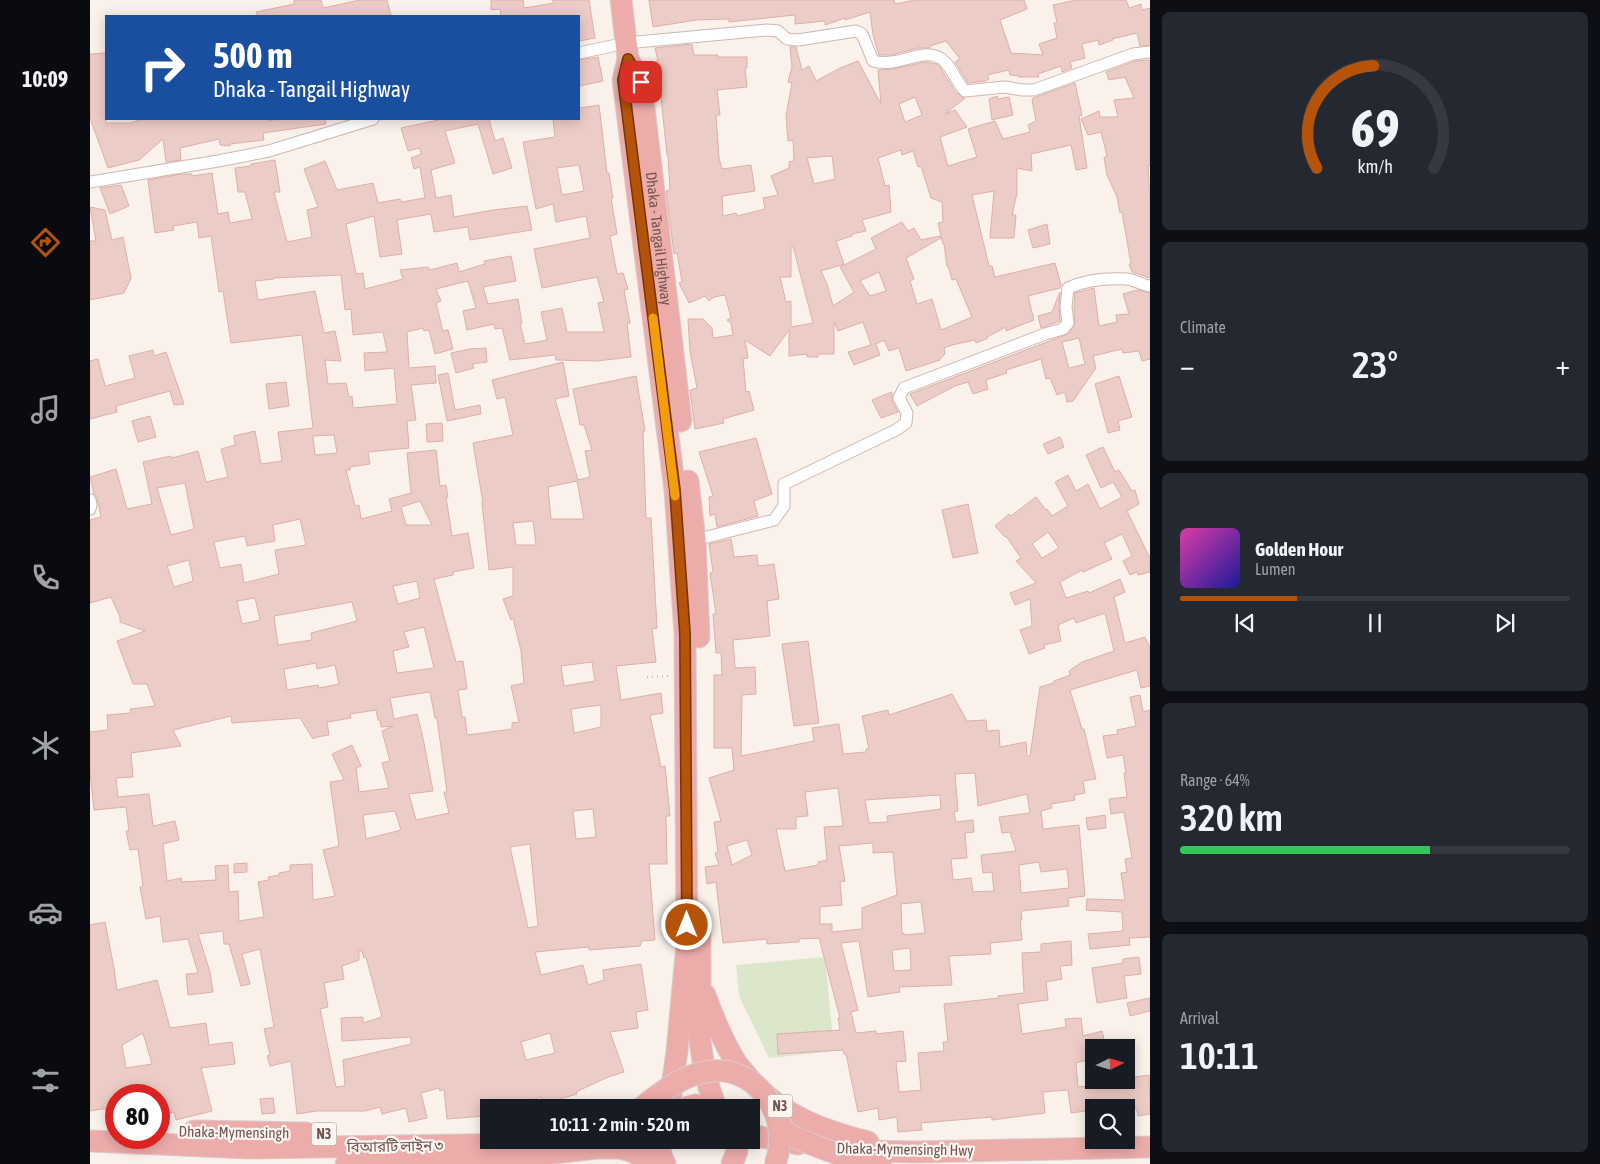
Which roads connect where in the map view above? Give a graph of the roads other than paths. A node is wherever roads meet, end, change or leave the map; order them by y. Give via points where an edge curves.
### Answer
1 (621, 0) edge
2 (627, 51) junction
3 (1150, 52) edge
4 (580, 53) edge
5 (370, 120) edge
6 (90, 182) edge
7 (1150, 286) edge
8 (90, 500) edge
9 (90, 508) edge
10 (695, 540) junction
11 (701, 986) junction
12 (654, 1099) edge
13 (670, 1099) edge
14 (713, 1099) edge
15 (776, 1114) junction
16 (90, 1129) edge
17 (105, 1130) edge
18 (170, 1130) edge
19 (760, 1136) edge
20 (480, 1137) edge
21 (90, 1141) edge
22 (480, 1145) edge
23 (1150, 1147) edge
24 (661, 1149) edge
25 (736, 1149) edge
26 (918, 1152) junction
27 (346, 1164) edge
28 (655, 1164) edge
29 (665, 1164) edge
30 (732, 1164) edge
31 (775, 1164) edge
32 (881, 1164) edge

1 - 2 highway, Dhaka - Tangail Highway
2 - 3 street via 767,30 798,40 856,31 862,34 873,61 894,62 927,54 937,56 946,63 965,91 1005,86 1034,90 1133,54
2 - 4 street
2 - 10 highway, Dhaka - Tangail Highway via 641,82
2 - 13 highway, Dhaka - Tangail Highway via 623,80 675,491 685,634 687,944
5 - 6 street via 269,151
7 - 10 street via 1129,279 1104,280 1068,288 1068,323 1063,329 904,388 899,398 907,413 906,423 784,484 784,506 774,520
8 - 9 street
10 - 11 highway, Dhaka - Tangail Highway
11 - 14 highway, Dhaka - Tangail Highway via 700,1041 705,1075
11 - 26 highway, N3 via 734,1060 757,1087 786,1110 800,1120 837,1134 868,1142 897,1144
12 - 15 highway, bridge via 678,1080 692,1075 713,1071 732,1073 761,1089
15 - 31 highway, bridge via 781,1137
15 - 32 highway, bridge via 784,1132 835,1154
16 - 17 highway
18 - 20 highway, Dhaka-Mymensingh / N3
19 - 26 highway, Dhaka-Mymensingh Hwy / N3 via 862,1152
21 - 22 highway, বিআরটি লাইন ৩ via 247,1148
23 - 26 highway, Dhaka-Mymensingh Hwy / N3
24 - 29 highway
25 - 30 highway
27 - 28 highway, বিআরটি লাইন ৩ via 503,1159 619,1148

